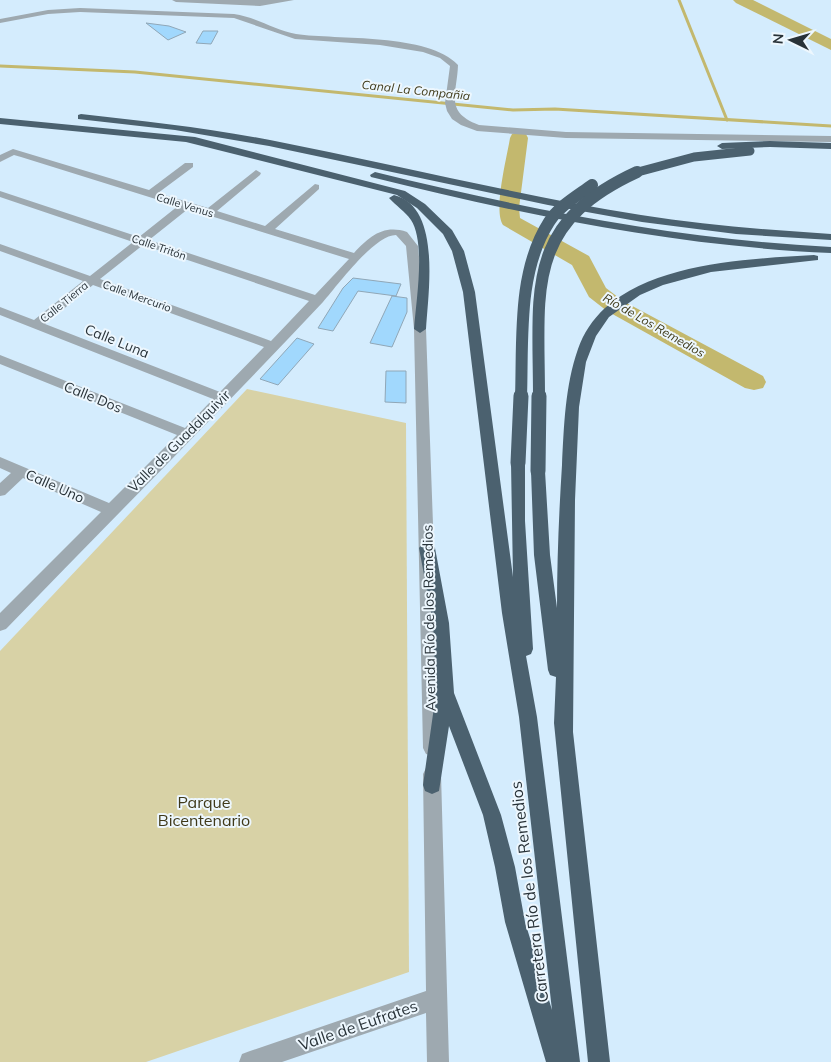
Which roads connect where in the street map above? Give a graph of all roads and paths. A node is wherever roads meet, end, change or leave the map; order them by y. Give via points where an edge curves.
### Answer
1 (176, 0) edge
2 (290, 0) edge
3 (0, 21) edge
4 (0, 111) edge
5 (0, 121) edge
6 (831, 138) edge
7 (186, 139) junction
8 (831, 146) edge
9 (831, 154) edge
10 (0, 159) edge
11 (189, 164) dead end
12 (256, 173) dead end
13 (364, 182) junction
14 (314, 187) dead end
15 (0, 194) edge
16 (150, 194) junction
17 (186, 205) junction
18 (210, 212) junction
19 (831, 229) edge
20 (267, 230) junction
21 (750, 232) junction
22 (831, 237) edge
23 (142, 241) junction
24 (0, 247) edge
25 (831, 250) edge
26 (831, 257) edge
27 (357, 258) junction
28 (93, 279) junction
29 (318, 300) junction
30 (0, 311) edge
31 (36, 325) junction
32 (420, 329) junction
33 (273, 346) junction
34 (0, 359) edge
35 (222, 398) junction
36 (187, 434) junction
37 (0, 462) edge
38 (21, 472) junction
39 (0, 491) edge
40 (110, 510) junction
41 (428, 548) junction
42 (0, 624) edge
43 (445, 693) junction
44 (528, 717) junction
45 (564, 732) junction
46 (432, 785) junction
47 (438, 998) junction
48 (250, 1062) edge
49 (438, 1062) edge
50 (557, 1062) edge
51 (569, 1062) edge
52 (599, 1062) edge

1 - 2 street via 260,4
3 - 6 street via 80,10 244,17 292,35 397,46 439,54 454,65 449,105 454,117 477,128 644,138 720,134
4 - 21 highway via 212,132 326,153 612,215
5 - 7 highway
7 - 13 highway
7 - 25 highway via 328,163 519,210 609,228 694,241
8 - 44 highway, bridge via 722,146 670,154 627,167 598,181 550,220 530,268 518,463
9 - 45 highway, bridge via 750,151 693,156 640,171 588,199 568,218 552,243 543,271 540,301 538,471 545,579
10 - 16 street, Calle Venus via 13,152 23,154
11 - 16 street
12 - 18 street
13 - 32 highway via 400,202 420,225
13 - 44 highway via 401,193 421,206 448,232 465,271 510,613
14 - 20 street
15 - 23 street, Calle Tritón
16 - 17 street, Calle Venus
17 - 18 street, Calle Venus
17 - 23 street, Calle Tierra
18 - 20 street, Calle Venus
19 - 21 highway
20 - 27 street, Calle Venus
21 - 22 highway
23 - 28 street, Calle Tierra
23 - 29 street, Calle Tritón
24 - 28 street, Calle Mercurio
26 - 45 highway via 689,273 630,297 615,306 595,326 578,370 571,426 566,533
27 - 29 street, Valle de Guadalquivir
27 - 32 street, Avenida Río de los Remedios via 371,242 387,232 403,234 409,239
28 - 31 street, Calle Tierra
28 - 33 street, Calle Mercurio
29 - 33 street, Valle de Guadalquivir
30 - 31 street, Calle Luna
31 - 35 street, Calle Luna
32 - 41 street, Avenida Río de los Remedios
33 - 35 street, Valle de Guadalquivir
34 - 36 street, Calle Dos
35 - 36 street, Valle de Guadalquivir
36 - 40 street, Valle de Guadalquivir
37 - 38 street, Calle Uno
38 - 39 street
38 - 40 street, Calle Uno
40 - 42 street, Valle de Guadalquivir
41 - 43 highway via 442,623
41 - 46 street, Avenida Río de los Remedios
43 - 46 highway
43 - 50 highway via 492,815 515,922
44 - 51 highway, Carretera Río de los Remedios
45 - 52 highway
46 - 47 street, Avenida Río de los Remedios
47 - 48 street, Valle de Eufrates
47 - 49 street, Avenida Río de los Remedios

